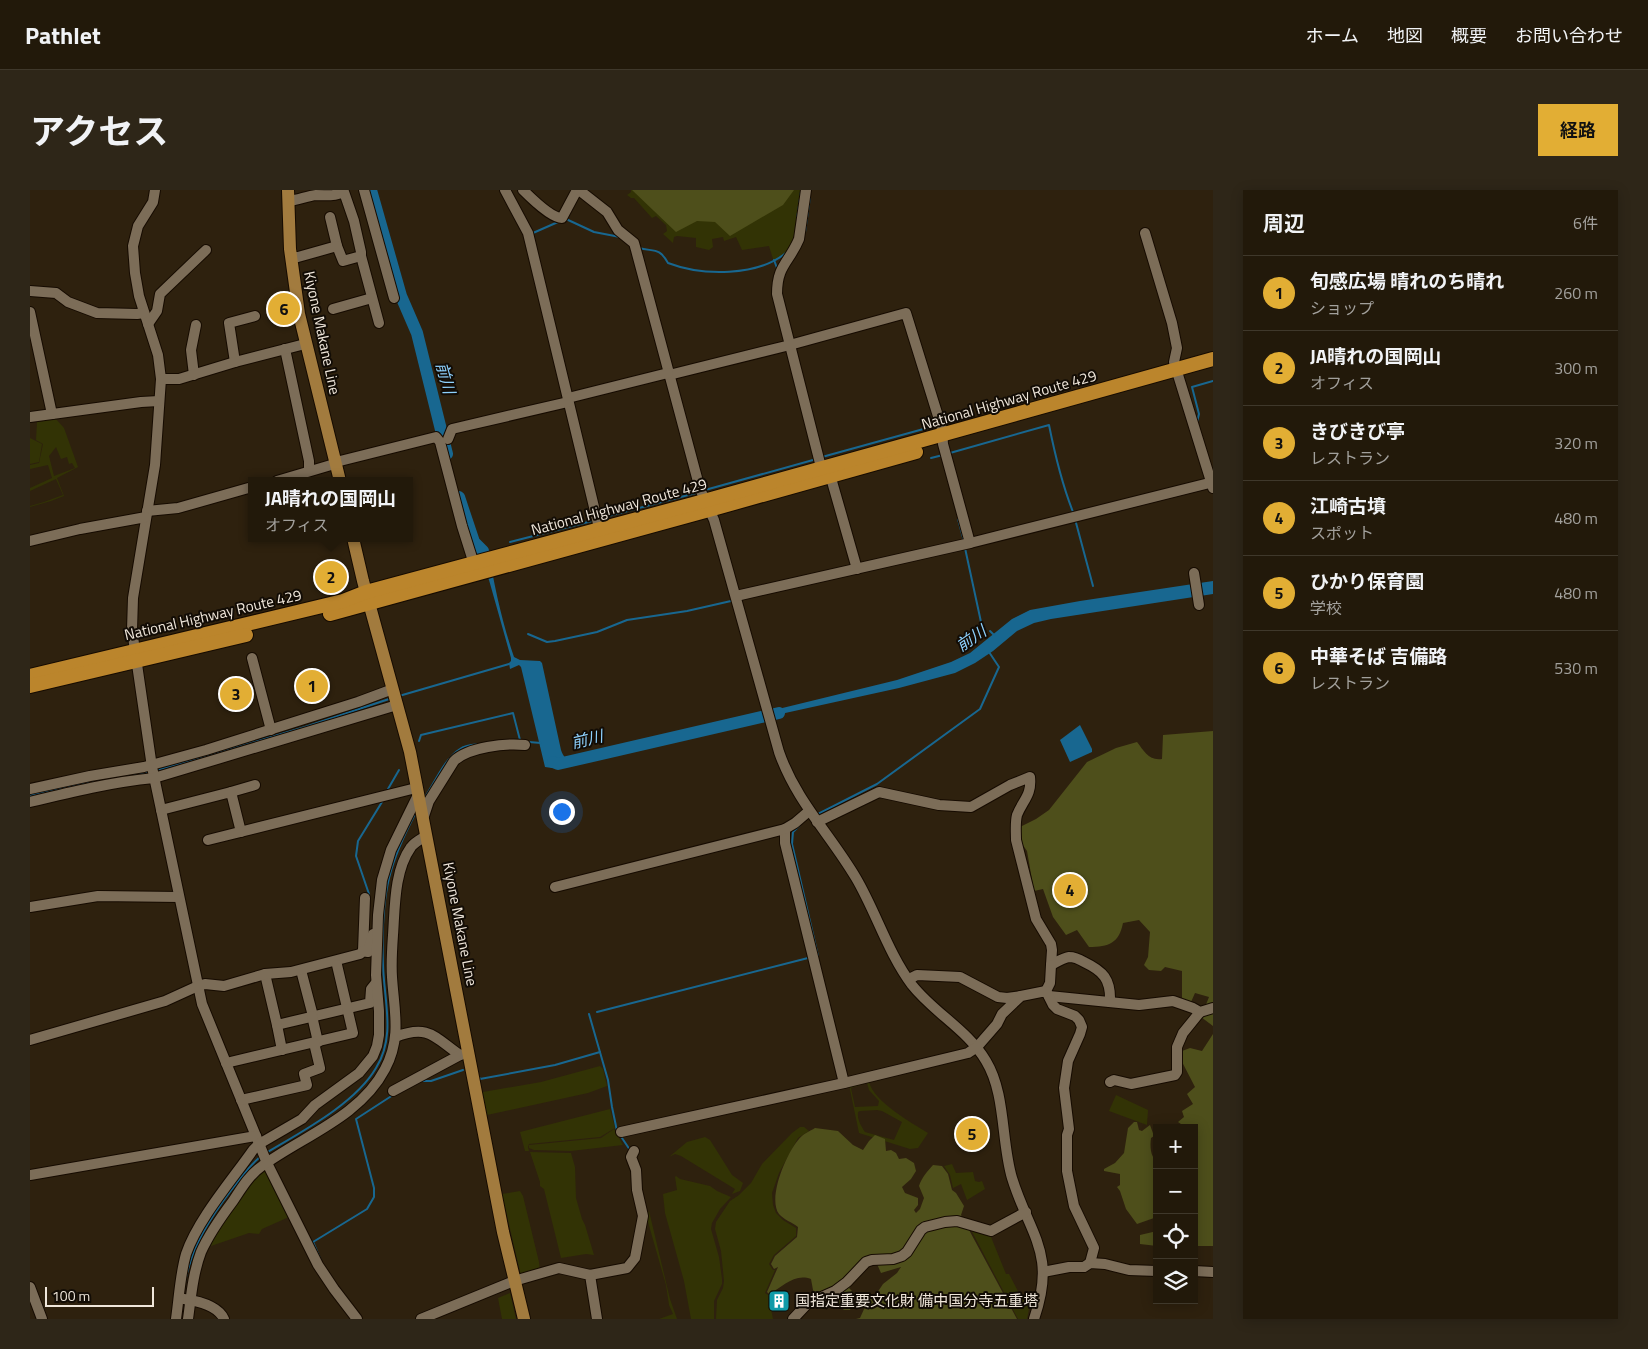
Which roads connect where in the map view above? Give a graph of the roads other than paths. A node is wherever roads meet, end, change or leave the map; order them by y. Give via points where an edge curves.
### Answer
1 (155, 190) edge
2 (364, 190) edge
3 (505, 190) edge
4 (523, 190) edge
5 (578, 190) edge
6 (806, 190) edge
7 (347, 191) edge
8 (288, 195) edge
9 (330, 216) dead end
10 (1145, 233) dead end
11 (337, 246) junction
12 (206, 250) dead end
13 (361, 256) junction
14 (291, 257) junction
15 (30, 291) edge
16 (372, 298) junction
17 (394, 298) dead end
18 (333, 309) dead end
19 (30, 312) edge
20 (144, 312) junction
21 (255, 316) dead end
22 (379, 323) dead end
23 (148, 324) junction
24 (196, 324) dead end
25 (305, 344) junction
26 (790, 345) junction
27 (285, 349) junction
28 (1213, 359) edge
29 (235, 362) junction
30 (1213, 369) edge
31 (669, 374) junction
32 (1178, 374) junction
33 (194, 375) junction
34 (161, 379) junction
35 (568, 400) junction
36 (160, 401) junction
37 (52, 414) junction
38 (30, 417) edge
39 (448, 439) dead end
40 (945, 447) junction
41 (336, 462) junction
42 (309, 470) junction
43 (825, 472) junction
44 (292, 477) edge
45 (339, 477) edge
46 (1213, 484) edge
47 (248, 489) edge
48 (707, 506) junction
49 (147, 514) junction
50 (601, 534) junction
51 (30, 541) edge
52 (355, 542) edge
53 (967, 544) junction
54 (477, 567) junction
55 (857, 569) junction
56 (1194, 574) dead end
57 (736, 596) junction
58 (368, 598) junction
59 (1199, 604) dead end
60 (136, 656) junction
61 (252, 658) dead end
62 (30, 676) edge
63 (30, 686) edge
64 (395, 697) junction
65 (271, 730) junction
66 (525, 745) dead end
67 (153, 771) junction
68 (255, 785) dead end
69 (30, 789) edge
70 (231, 792) junction
71 (417, 794) junction
72 (30, 802) edge
73 (161, 810) junction
74 (813, 816) junction
75 (422, 818) junction
76 (785, 829) junction
77 (241, 832) junction
78 (426, 836) junction
79 (208, 840) dead end
80 (555, 888) dead end
81 (179, 896) junction
82 (365, 898) dead end
83 (30, 907) edge
84 (386, 915) junction
85 (378, 927) junction
86 (364, 951) junction
87 (337, 964) dead end
88 (1051, 965) junction
89 (302, 974) dead end
90 (265, 976) junction
91 (909, 979) junction
92 (376, 984) junction
93 (198, 986) junction
94 (1048, 993) junction
95 (1021, 996) junction
96 (1110, 1002) junction
97 (348, 1008) junction
98 (1213, 1008) edge
99 (1200, 1012) junction
100 (312, 1016) junction
101 (276, 1025) junction
102 (396, 1037) junction
103 (30, 1040) edge
104 (316, 1042) junction
105 (977, 1047) junction
106 (282, 1050) junction
107 (464, 1054) junction
108 (226, 1064) junction
109 (1110, 1082) dead end
110 (844, 1083) junction
111 (393, 1091) dead end
112 (241, 1100) junction
113 (621, 1132) dead end
114 (262, 1150) junction
115 (633, 1153) dead end
116 (30, 1174) edge
117 (1026, 1212) junction
118 (1090, 1263) junction
119 (1153, 1271) edge
120 (1198, 1271) edge
121 (1043, 1272) junction
122 (1213, 1272) edge
123 (590, 1277) junction
124 (514, 1281) junction
125 (30, 1287) edge
126 (184, 1299) junction
127 (42, 1319) edge
128 (176, 1319) edge
129 (188, 1319) edge
130 (224, 1319) edge
131 (356, 1319) edge
132 (421, 1319) edge
133 (524, 1319) edge
134 (597, 1319) edge
135 (792, 1319) edge
136 (1034, 1319) edge

1 - 20 street via 153,202 138,226 133,246
2 - 17 street
3 - 35 street via 528,234
4 - 5 street via 551,214 562,218
5 - 31 street via 607,212 618,230 634,243
6 - 26 street via 799,238 778,277 777,294
7 - 8 street via 298,200
7 - 13 street
8 - 14 main road, Kiyone Makane Line
9 - 11 street
10 - 32 street via 1172,322 1178,348 1174,362
11 - 13 street via 343,261
11 - 14 street
12 - 23 street via 160,294 159,306
13 - 16 street
14 - 25 main road, Kiyone Makane Line
15 - 20 street via 56,294 97,314
16 - 18 street
16 - 22 street
19 - 37 street
20 - 23 street
21 - 29 street via 229,323
23 - 34 street
24 - 33 street via 191,350
25 - 27 street
25 - 41 main road, Kiyone Makane Line
26 - 31 street
26 - 40 street via 906,313
26 - 43 street
27 - 29 street
27 - 42 street
28 - 32 highway, National Highway Route 429
29 - 33 street
30 - 32 highway, National Highway Route 429
31 - 35 street
31 - 48 street
32 - 40 highway, National Highway Route 429
32 - 46 street
33 - 34 street
34 - 36 street
35 - 39 street via 452,429
35 - 50 street
36 - 37 street
36 - 49 street
37 - 38 street
40 - 43 highway, National Highway Route 429
40 - 53 street
41 - 42 street
41 - 45 main road, Kiyone Makane Line
41 - 54 street via 436,437
42 - 44 street
43 - 48 highway, National Highway Route 429
43 - 55 street
46 - 53 street
47 - 49 street
48 - 50 highway, National Highway Route 429
48 - 57 street
49 - 51 street
49 - 60 street via 132,609
50 - 54 highway, National Highway Route 429
52 - 58 main road, Kiyone Makane Line
53 - 55 street
54 - 58 highway, National Highway Route 429
55 - 57 street
56 - 59 street
57 - 74 street via 779,752 798,795
58 - 60 highway, National Highway Route 429
58 - 64 main road, Kiyone Makane Line
60 - 62 highway, National Highway Route 429
60 - 63 highway, National Highway Route 429
60 - 67 street
61 - 65 street
64 - 65 street via 358,702
64 - 67 street
64 - 71 main road, Kiyone Makane Line
65 - 67 street
66 - 75 street via 501,745 459,756 429,801
67 - 69 street via 130,770
67 - 72 street via 113,784
67 - 73 street
68 - 70 street
70 - 73 street
70 - 77 street
71 - 75 main road, Kiyone Makane Line
71 - 77 street
71 - 84 street via 387,860 381,890
73 - 81 street
74 - 76 street
74 - 88 street via 879,792 939,805 971,807 1030,777 1031,787 1017,816 1016,840 1037,920 1051,944
74 - 91 street via 856,879
75 - 78 main road, Kiyone Makane Line
76 - 80 street
76 - 110 street via 785,843
77 - 79 street
78 - 84 street via 412,846 402,865
78 - 107 main road, Kiyone Makane Line
81 - 83 street via 98,896
81 - 93 street
82 - 86 street
84 - 85 street
84 - 102 street
85 - 86 street via 368,952
85 - 92 street
86 - 90 street
87 - 97 street
88 - 94 street
88 - 96 street via 1067,957 1094,966 1102,972 1109,985
89 - 100 street
90 - 93 street via 224,986
90 - 101 street
91 - 95 street via 917,975 960,977 998,996
91 - 105 street via 927,1001
92 - 97 street via 371,989 370,1003
92 - 114 street via 378,1046 367,1065
93 - 103 street via 159,1002
93 - 108 street
94 - 95 street
94 - 96 street
94 - 118 street via 1053,1005 1075,1016 1082,1027 1068,1061 1063,1094 1068,1124 1068,1178 1074,1206 1094,1248
95 - 105 street via 1002,1014
96 - 99 street via 1173,1001
97 - 100 street
97 - 104 street via 353,1033
98 - 99 street
99 - 109 street via 1183,1033 1177,1047 1175,1075 1132,1084
100 - 101 street
100 - 104 street
101 - 106 street
102 - 107 street via 414,1031 428,1032
102 - 114 street via 385,1070 361,1099 333,1122
104 - 106 street
104 - 112 street via 320,1068 304,1074 307,1085
105 - 110 street via 968,1053
105 - 117 street via 996,1085 1011,1173
106 - 108 street
107 - 111 street
107 - 124 main road, Kiyone Makane Line
108 - 112 street
110 - 113 street
112 - 114 street
114 - 116 street
114 - 126 street via 254,1172 210,1235
114 - 126 street via 223,1191 193,1237 183,1266
114 - 131 street via 318,1265
115 - 123 street via 643,1216 635,1258 627,1268
117 - 121 street via 1041,1251
117 - 135 street via 991,1231 957,1221 925,1227 902,1256 866,1262 847,1282 808,1303
118 - 119 street
118 - 121 street via 1084,1267
120 - 122 street
121 - 136 street via 1041,1296
123 - 124 street via 559,1268
123 - 134 street
124 - 132 street
124 - 133 main road, Kiyone Makane Line
125 - 127 street
126 - 128 street
126 - 129 street
126 - 130 street via 218,1310

